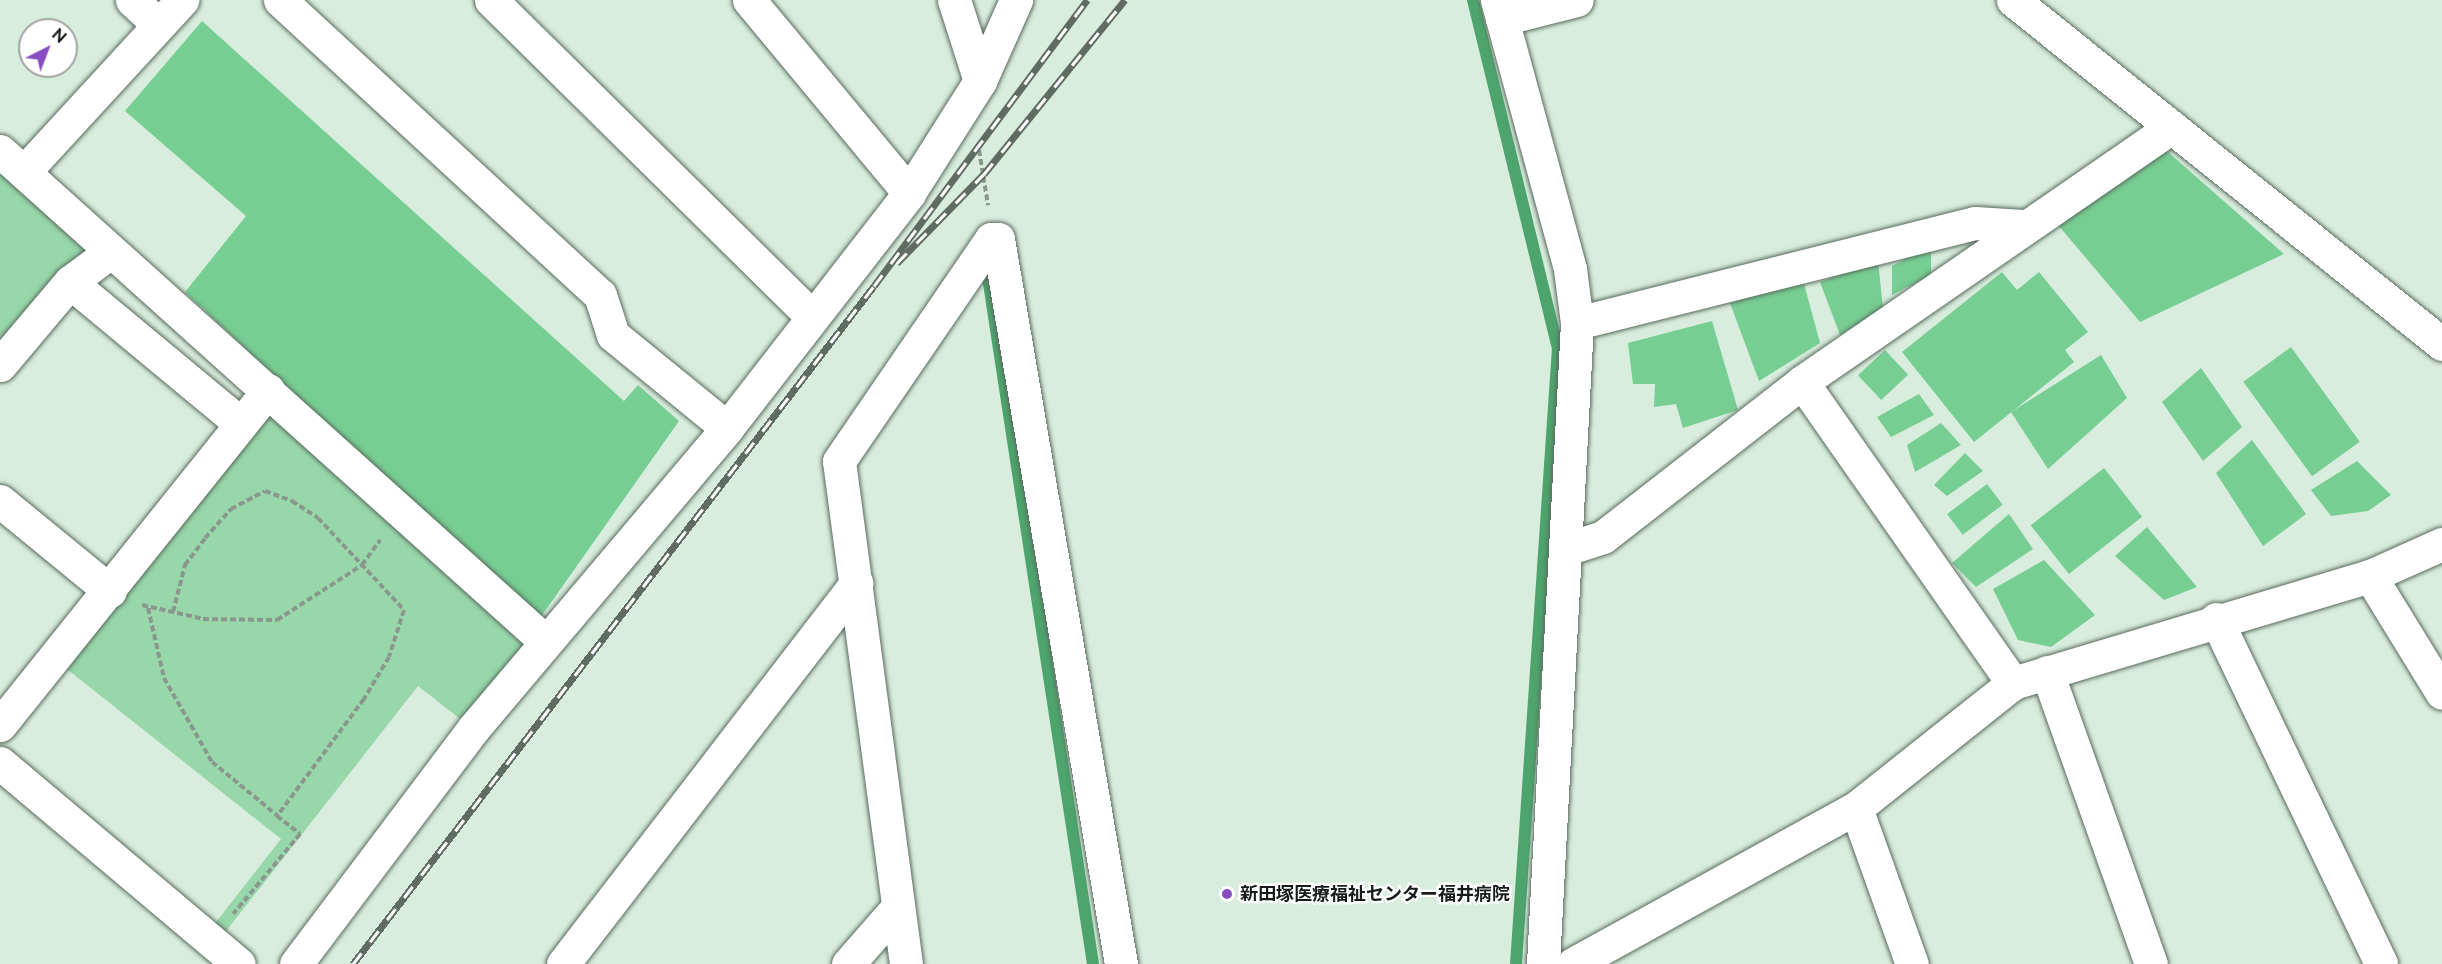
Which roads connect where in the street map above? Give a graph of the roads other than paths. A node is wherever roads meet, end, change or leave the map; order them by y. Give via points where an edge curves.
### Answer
1 (132, 0) edge
2 (182, 0) edge
3 (280, 0) edge
4 (491, 0) edge
5 (749, 0) edge
6 (954, 0) edge
7 (1016, 0) edge
8 (1577, 0) edge
9 (2013, 0) edge
10 (1499, 9) edge
11 (158, 23) junction
12 (980, 81) junction
13 (2171, 128) junction
14 (0, 151) edge
15 (24, 172) junction
16 (909, 193) junction
17 (2023, 226) junction
18 (109, 253) junction
19 (70, 282) junction
20 (812, 317) junction
21 (1577, 323) junction
22 (2442, 344) edge
23 (0, 365) edge
24 (1802, 382) junction
25 (268, 390) junction
26 (240, 423) junction
27 (727, 428) junction
28 (0, 501) edge
29 (2442, 544) edge
30 (1566, 549) junction
31 (2370, 576) junction
32 (856, 583) junction
33 (110, 591) junction
34 (2216, 619) junction
35 (545, 641) junction
36 (2048, 672) junction
37 (2013, 682) junction
38 (2442, 693) edge
39 (0, 724) edge
40 (0, 763) edge
41 (1856, 808) junction
42 (897, 908) junction
43 (239, 964) edge
44 (296, 964) edge
45 (563, 964) edge
46 (848, 964) edge
47 (906, 964) edge
48 (1121, 964) edge
49 (1543, 964) edge
50 (1573, 964) edge
51 (1912, 964) edge
52 (2151, 964) edge
53 (2381, 964) edge

1 - 11 street
2 - 11 street
3 - 27 street via 600,295 613,335
4 - 20 street
5 - 16 street
6 - 12 street
7 - 12 street
8 - 10 street
9 - 13 street
10 - 21 street via 1570,269
11 - 15 street
12 - 16 street
13 - 17 street
13 - 22 street
14 - 15 street
15 - 18 street
16 - 20 street
17 - 21 street via 1975,223
17 - 24 street
18 - 19 street
18 - 25 street
19 - 23 street
19 - 26 street
20 - 27 street
21 - 30 street
24 - 30 street via 1603,537
24 - 37 street
25 - 26 street
25 - 35 street
26 - 33 street
27 - 35 street
28 - 33 street
29 - 31 street
30 - 49 street
31 - 34 street
31 - 38 street
32 - 42 street
32 - 45 street
32 - 48 street via 839,461 992,239 998,239
33 - 39 street
34 - 36 street
34 - 53 street
35 - 44 street via 473,729
36 - 37 street
36 - 52 street
37 - 41 street
40 - 43 street
41 - 50 street
41 - 51 street
42 - 46 street
42 - 47 street

